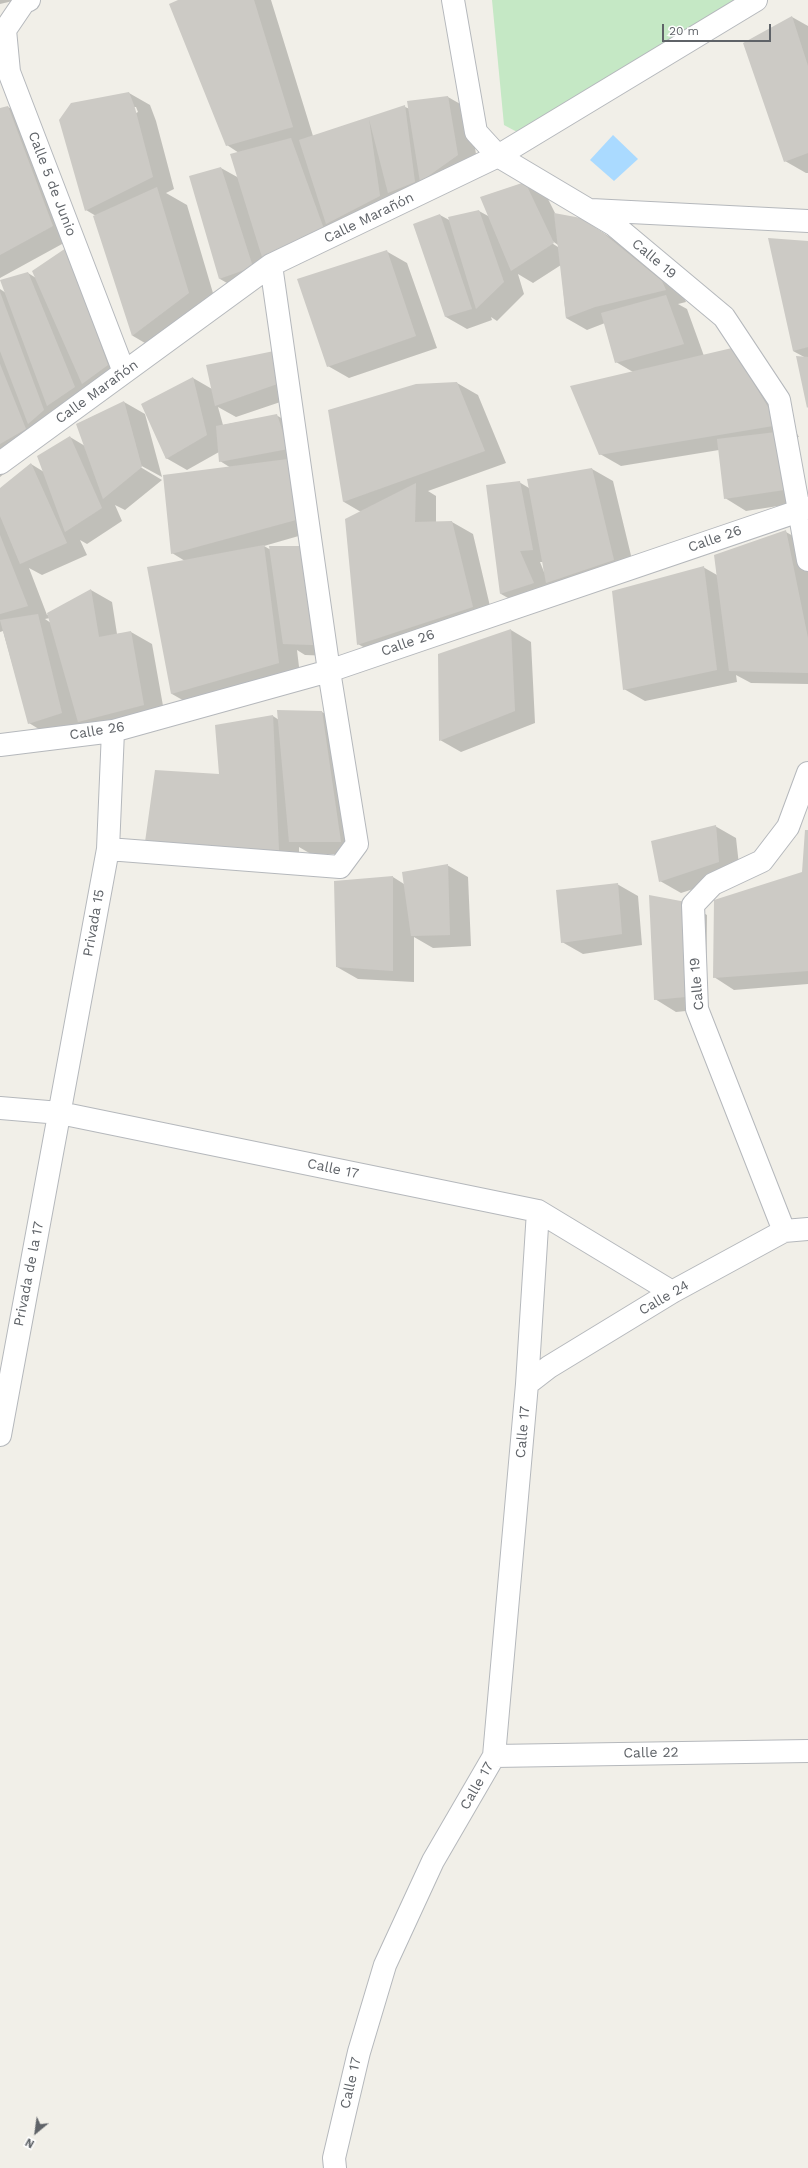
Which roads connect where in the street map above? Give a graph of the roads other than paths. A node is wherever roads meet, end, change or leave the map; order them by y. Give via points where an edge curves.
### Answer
1 (28, 0) edge
2 (453, 0) edge
3 (756, 0) edge
4 (4, 74) edge
5 (498, 156) junction
6 (586, 210) junction
7 (808, 221) edge
8 (271, 264) junction
9 (124, 372) junction
10 (0, 463) edge
11 (803, 509) edge
12 (808, 560) edge
13 (328, 671) junction
14 (113, 731) junction
15 (0, 745) edge
16 (808, 773) edge
17 (108, 849) junction
18 (0, 1108) edge
19 (60, 1113) junction
20 (538, 1211) junction
21 (808, 1229) edge
22 (784, 1231) junction
23 (672, 1292) junction
24 (527, 1384) junction
25 (1, 1423) edge
26 (808, 1750) edge
27 (494, 1756) junction
28 (335, 2168) edge

1 - 4 street, Calle 5 de Junio via 5,30
2 - 5 street, Calle 19 via 476,132
3 - 5 street, Calle Marañón
4 - 9 street, Calle 5 de Junio
5 - 6 street, Calle 19
5 - 8 street, Calle Marañón
6 - 7 street
6 - 11 street, Calle 19 via 614,225 724,317 779,400
8 - 9 street, Calle Marañón
8 - 13 street
9 - 10 street, Calle Marañón
11 - 12 street, Calle 19
11 - 13 street, Calle 26
13 - 14 street, Calle 26
13 - 17 street via 357,844 340,867
14 - 15 street, Calle 26
14 - 17 street, Privada 15
16 - 22 street, Calle 19 via 788,827 762,862 713,884 693,905 697,1009
17 - 19 street, Privada 15
18 - 19 street, Calle 17
19 - 20 street, Calle 17
19 - 25 street, Privada de la 17
20 - 23 street
20 - 24 street, Calle 17
21 - 22 street, Calle 24
22 - 23 street, Calle 24
23 - 24 street, Calle 24 via 549,1367
24 - 27 street, Calle 17
26 - 27 street, Calle 22
27 - 28 street, Calle 17 via 433,1861 385,1965 359,2052 334,2158

